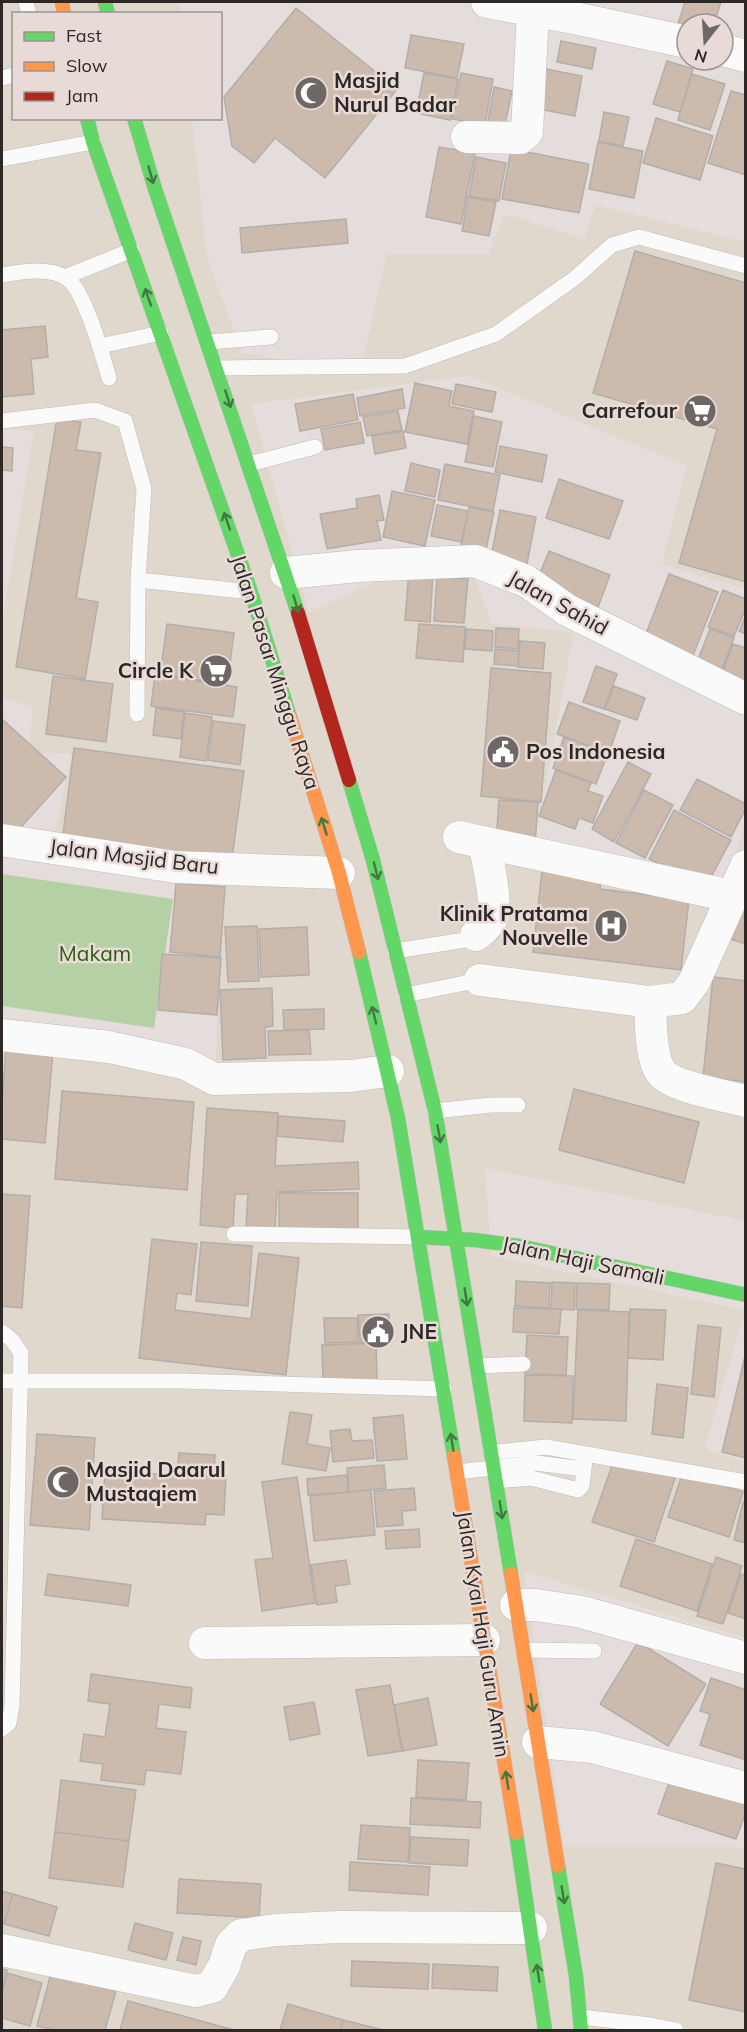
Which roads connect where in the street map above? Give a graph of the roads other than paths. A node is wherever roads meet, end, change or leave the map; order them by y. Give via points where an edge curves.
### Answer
1 (487, 2) edge
2 (533, 11) junction
3 (675, 39) edge
4 (88, 120) edge
5 (135, 120) edge
6 (467, 137) dead end
7 (93, 142) junction
8 (2, 159) edge
9 (132, 250) junction
10 (746, 266) edge
11 (2, 276) edge
12 (65, 277) junction
13 (161, 333) junction
14 (265, 337) dead end
15 (214, 341) junction
16 (100, 346) junction
17 (217, 368) junction
18 (109, 378) dead end
19 (2, 421) edge
20 (315, 447) dead end
21 (249, 464) junction
22 (300, 572) junction
23 (138, 580) junction
24 (251, 592) junction
25 (746, 699) edge
26 (137, 714) dead end
27 (2, 840) edge
28 (746, 866) edge
29 (339, 873) junction
30 (731, 896) junction
31 (470, 938) joint
32 (395, 951) junction
33 (474, 981) joint
34 (413, 994) junction
35 (650, 1002) junction
36 (2, 1035) edge
37 (388, 1071) junction
38 (746, 1101) edge
39 (518, 1105) dead end
40 (435, 1111) junction
41 (234, 1234) dead end
42 (419, 1238) junction
43 (457, 1239) junction
44 (746, 1295) edge
45 (2, 1332) edge
46 (517, 1365) dead end
47 (481, 1366) junction
48 (20, 1380) junction
49 (2, 1381) edge
50 (444, 1389) junction
51 (585, 1462) junction
52 (498, 1466) junction
53 (534, 1471) junction
54 (457, 1472) junction
55 (746, 1482) edge
56 (526, 1605) junction
57 (484, 1640) junction
58 (205, 1643) dead end
59 (529, 1650) junction
60 (594, 1651) dead end
61 (746, 1658) edge
62 (2, 1729) edge
63 (544, 1742) junction
64 (746, 1788) edge
65 (531, 1928) junction
66 (2, 1950) edge
67 (581, 2024) edge
68 (545, 2031) edge
69 (676, 2031) edge

1 - 2 street
2 - 3 street
2 - 6 street via 527,132 520,138
4 - 7 main road, Jalan Pasar Minggu Raya
5 -> 15 main road, Jalan Pasar Minggu Raya via 154,189
7 - 8 lane
7 - 9 main road, Jalan Pasar Minggu Raya
9 - 12 lane
13 -> 9 main road, Jalan Pasar Minggu Raya
10 - 17 lane via 639,237 612,244 575,278 496,334 405,366
11 - 12 lane via 38,270
12 - 16 lane via 78,293
13 - 16 lane
24 -> 13 main road, Jalan Pasar Minggu Raya
14 - 15 lane
15 - 17 main road, Jalan Pasar Minggu Raya
16 - 18 lane
17 -> 21 main road, Jalan Pasar Minggu Raya
19 - 23 lane via 95,410 125,421 144,489
20 - 21 lane
21 - 22 main road, Jalan Pasar Minggu Raya
22 - 25 street, Jalan Sahid via 475,561 526,581 567,610
22 -> 32 main road, Jalan Pasar Minggu Raya
23 - 24 lane
23 - 26 lane
29 -> 24 main road, Jalan Pasar Minggu Raya
27 - 29 street, Jalan Masjid Baru via 175,867
28 - 30 street
37 -> 29 main road, Jalan Pasar Minggu Raya
30 - 31 street via 472,839 494,905 494,916
30 - 35 street via 694,982 682,998
31 - 32 lane
32 - 34 main road, Jalan Pasar Minggu Raya
33 - 34 lane
33 - 35 street
34 - 40 main road, Jalan Pasar Minggu Raya
35 - 38 street via 654,1057 661,1073 677,1083
36 - 37 street via 109,1047 186,1064 213,1079 350,1076
37 - 42 main road, Jalan Pasar Minggu Raya
39 - 40 lane
40 -> 43 main road, Jalan Pasar Minggu Raya
41 - 42 lane
42 - 43 main road, Jalan Haji Samali
42 - 50 main road, Jalan Kyai Haji Guru Amin
43 - 44 main road, Jalan Haji Samali via 519,1246
43 -> 47 main road, Jalan Kyai Haji Guru Amin
45 - 48 lane via 21,1353
46 - 47 lane
47 - 52 main road, Jalan Kyai Haji Guru Amin
48 - 49 lane
48 - 50 lane
48 - 62 lane via 12,1706 9,1723
54 -> 50 main road, Jalan Kyai Haji Guru Amin
51 - 52 lane via 546,1446
51 - 53 lane
51 - 53 lane via 578,1490
51 - 55 lane
52 - 53 lane
52 - 54 lane
52 -> 56 main road, Jalan Kyai Haji Guru Amin
54 - 57 main road, Jalan Kyai Haji Guru Amin
56 - 59 main road, Jalan Kyai Haji Guru Amin
56 - 61 street via 570,1609
57 - 58 street
65 -> 57 main road, Jalan Kyai Haji Guru Amin
59 - 60 lane
59 -> 63 main road, Jalan Kyai Haji Guru Amin
63 - 64 street via 592,1747
63 -> 67 main road, Jalan Kyai Haji Guru Amin
65 - 66 street via 339,1927 241,1935 231,1945 212,1987 196,1991
68 -> 65 main road, Jalan Kyai Haji Guru Amin
67 - 69 lane via 604,2019

